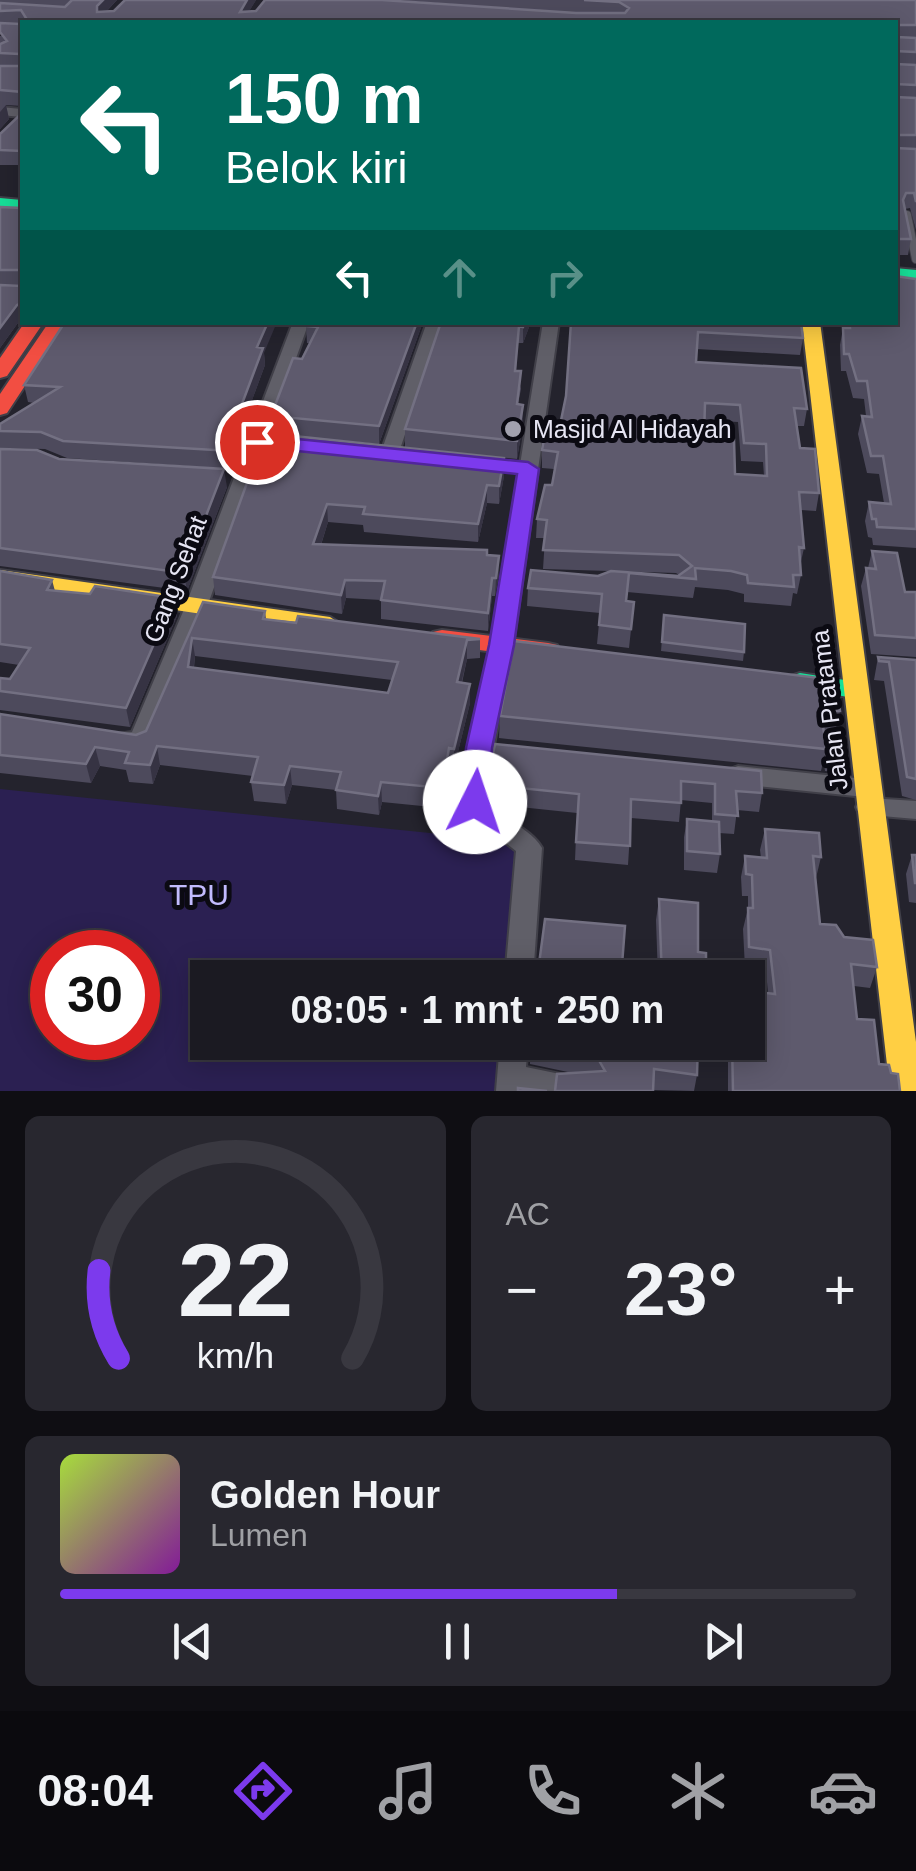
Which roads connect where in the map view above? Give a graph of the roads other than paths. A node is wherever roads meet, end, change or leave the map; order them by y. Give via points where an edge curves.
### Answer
1 (20, 119) edge
2 (11, 131) edge
3 (907, 215) edge
4 (916, 259) edge
5 (32, 325) edge
6 (56, 325) edge
7 (300, 325) edge
8 (434, 325) edge
9 (549, 325) edge
10 (811, 325) edge
11 (0, 372) edge
12 (0, 409) edge
13 (390, 455) edge
14 (0, 577) edge
15 (196, 607) junction
16 (353, 629) edge
17 (428, 637) edge
18 (502, 645) junction
19 (580, 655) edge
20 (852, 664) junction
21 (884, 666) edge
22 (776, 679) edge
23 (855, 689) junction
24 (108, 737) edge
25 (719, 773) edge
26 (866, 797) junction
27 (916, 810) edge
28 (520, 960) edge
29 (512, 1060) edge
30 (510, 1085) edge
31 (584, 1091) edge
32 (906, 1091) edge

1 - 2 street
3 - 4 lane
5 - 11 street
6 - 12 street
7 - 15 street, Gang Sehat via 266,442 233,478
8 - 13 street
9 - 18 street via 518,468 520,578
10 - 20 street, Jalan Pratama
14 - 15 street
15 - 16 street
15 - 24 street, Gang Sehat via 140,742
17 - 18 street
18 - 19 street
18 - 28 street via 475,802 529,848
20 - 21 street
20 - 23 street, Jalan Pratama
22 - 23 street
23 - 26 street, Jalan Pratama
25 - 26 street
26 - 27 street
26 - 32 street, Jalan Pratama via 878,951
29 - 30 street
30 - 31 street

